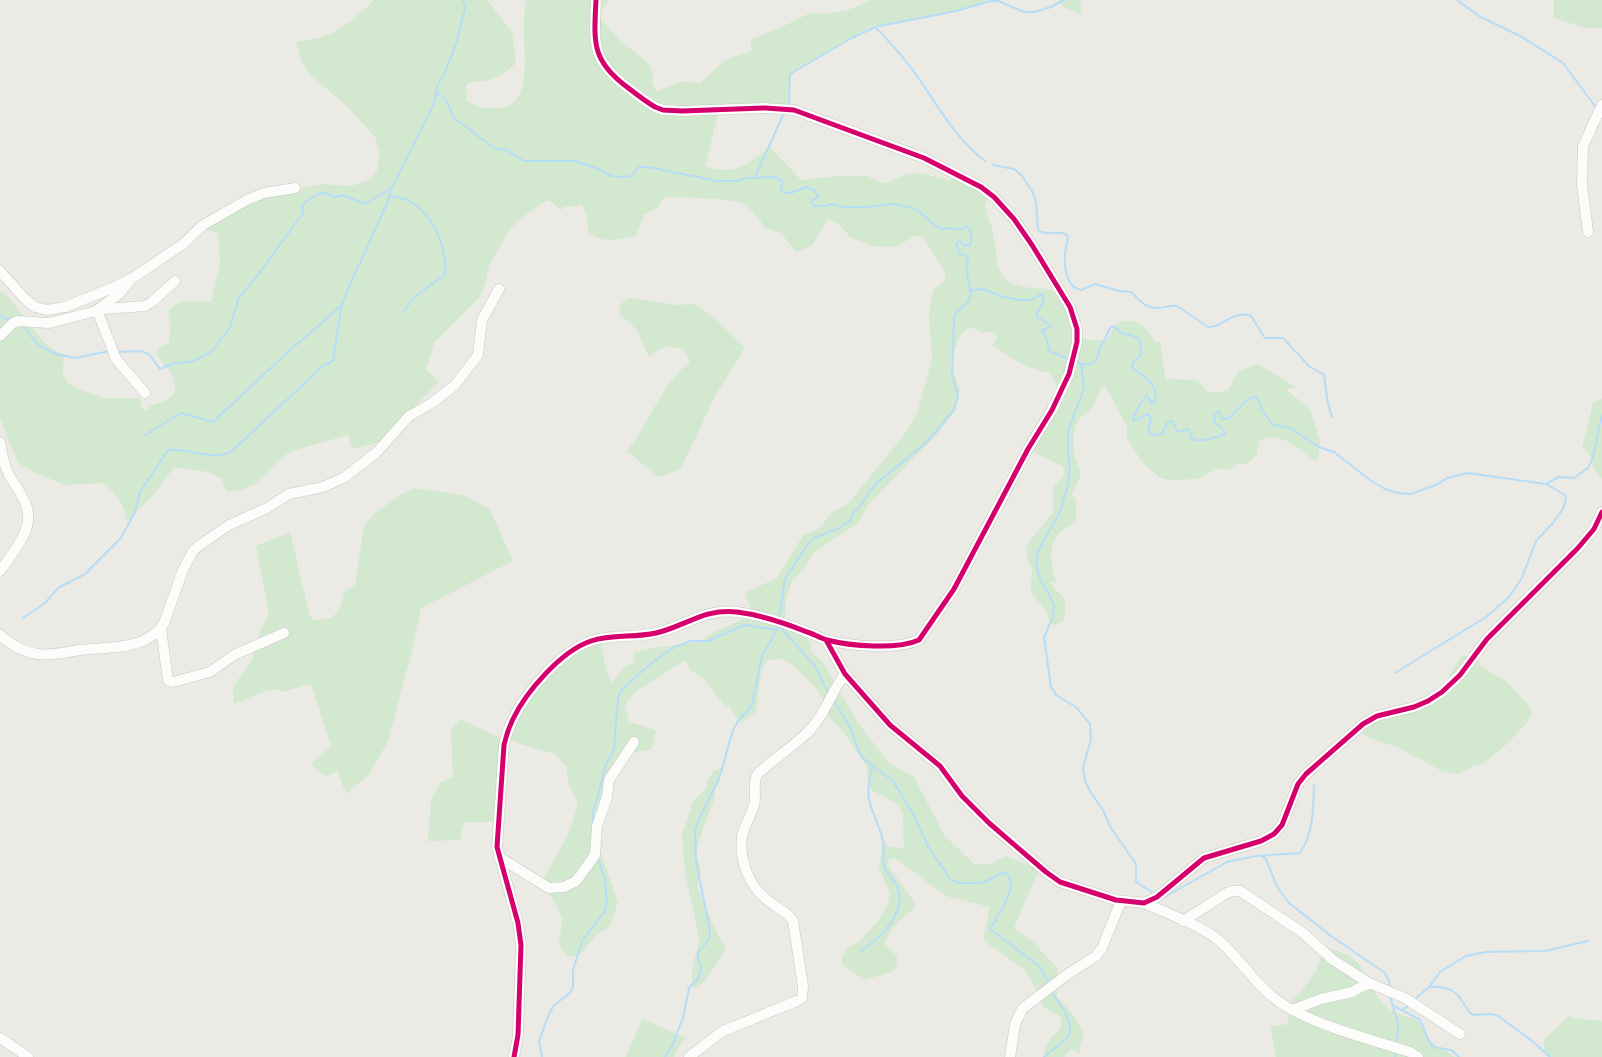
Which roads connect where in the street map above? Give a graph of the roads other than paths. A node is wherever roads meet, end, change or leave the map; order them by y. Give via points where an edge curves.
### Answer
1 (596, 0) edge
2 (1602, 105) edge
3 (295, 188) dead end
4 (1588, 232) dead end
5 (0, 271) edge
6 (134, 277) junction
7 (175, 281) dead end
8 (499, 289) dead end
9 (97, 310) junction
10 (0, 336) edge
11 (145, 393) dead end
12 (0, 442) edge
13 (1602, 512) edge
14 (0, 571) edge
15 (161, 629) junction
16 (284, 633) dead end
17 (0, 636) edge
18 (826, 640) junction
19 (845, 674) junction
20 (634, 742) dead end
21 (499, 857) junction
22 (1121, 901) junction
23 (1144, 903) junction
24 (1183, 922) junction
25 (1369, 983) junction
26 (1292, 1010) junction
27 (1460, 1034) dead end
28 (0, 1038) edge
29 (28, 1057) edge
30 (514, 1057) edge
31 (689, 1057) edge
32 (1010, 1057) edge
33 (1418, 1057) edge

1 - 18 street via 596,43 600,60 611,74 655,107 682,111 765,108 794,110 924,158 981,187 994,197 1014,219 1032,245 1070,307 1077,342 1073,360 1052,410 1028,449 954,588 925,634 912,644 886,647
2 - 4 street via 1583,146 1582,185
3 - 6 street via 270,191 246,200 203,225 183,244
5 - 6 street via 30,304 47,310 65,307
6 - 9 street via 118,294
7 - 9 street via 145,306
8 - 15 street via 482,320 478,355 455,385 432,403 409,416 377,452 345,477 323,488 289,494 267,508 235,522 200,545 193,551 183,570
9 - 10 street via 49,323 16,322
9 - 11 street via 116,359
12 - 14 street via 9,474 27,503 29,521 22,540
13 - 23 street via 1594,529 1578,548 1487,639 1460,675 1442,692 1428,701 1377,716 1363,724 1306,774 1298,784 1282,825 1274,834 1261,841 1204,858 1157,897
15 - 16 street via 168,680 173,682 210,672 234,655
15 - 17 street via 147,639 130,645 51,654 20,649
18 - 19 street
18 - 21 street via 778,622 721,611 656,633 614,636 591,641 566,656 534,687 510,725 504,745 498,829
19 - 22 street via 890,724 940,766 962,796 989,823 1046,872 1060,882
19 - 31 street via 808,732 757,775 755,804 742,839 746,872 754,886 764,898 793,921 803,995 797,1002 723,1031
20 - 21 street via 609,780 607,797 597,826 595,855 576,881 564,887 549,888
21 - 30 street via 520,934 519,1025
22 - 23 street
22 - 32 street via 1102,948 1096,956 1022,1009 1015,1025
23 - 24 street
24 - 25 street via 1227,893 1240,891 1304,933 1333,960
24 - 26 street via 1222,943 1274,998
25 - 26 street via 1352,992 1321,999
25 - 27 street via 1404,998
26 - 33 street
28 - 29 street

